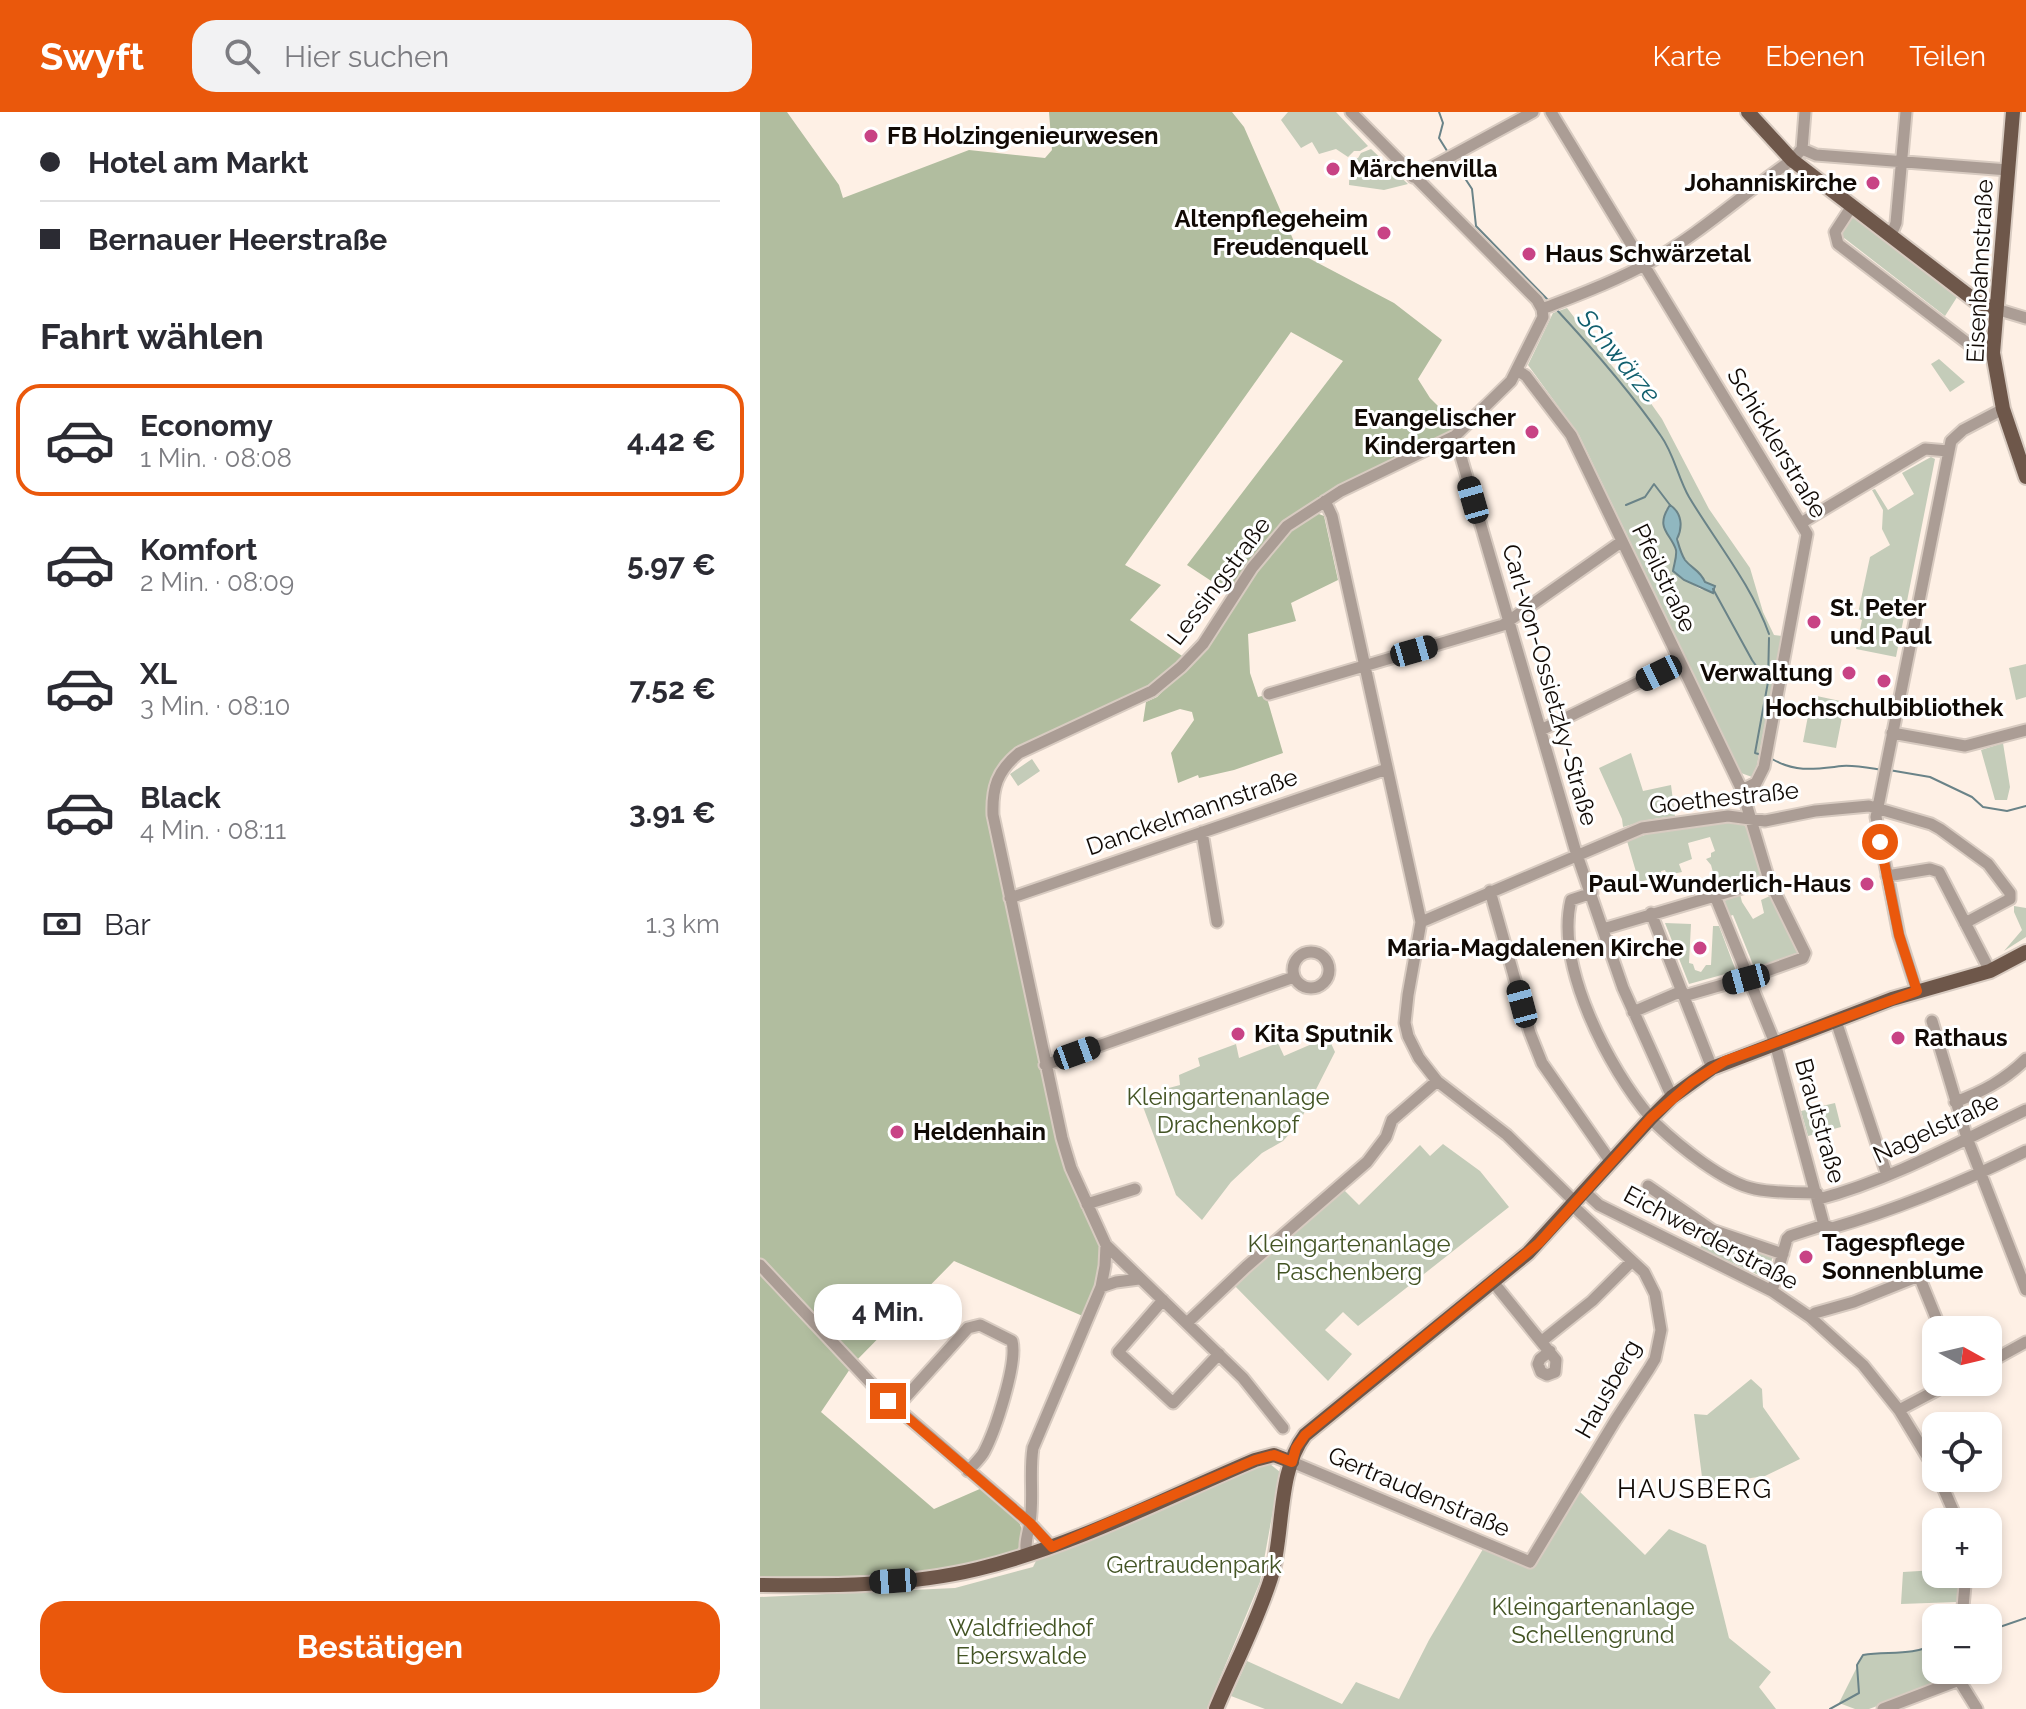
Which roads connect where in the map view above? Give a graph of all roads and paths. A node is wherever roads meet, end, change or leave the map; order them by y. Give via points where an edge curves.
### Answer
1 (1351, 112) edge
2 (1533, 112) edge
3 (1551, 112) edge
4 (1748, 112) edge
5 (1805, 112) edge
6 (1906, 112) edge
7 (2013, 112) edge
8 (1797, 155) junction
9 (1902, 161) junction
10 (2008, 170) junction
11 (1413, 177) junction
12 (1852, 206) junction
13 (1891, 235) junction
14 (1644, 265) junction
15 (1549, 306) junction
16 (2000, 310) junction
17 (2026, 318) edge
18 (1993, 353) junction
19 (1517, 370) junction
20 (2003, 409) junction
21 (1455, 436) junction
22 (1948, 451) junction
23 (2026, 477) edge
24 (1325, 501) junction
25 (1803, 527) junction
26 (1621, 542) junction
27 (1509, 623) junction
28 (1680, 662) junction
29 (1365, 666) junction
30 (1269, 694) dead end
31 (1541, 730) junction
32 (2026, 730) edge
33 (1892, 733) junction
34 (1387, 769) junction
35 (1742, 790) junction
36 (1877, 809) junction
37 (1751, 819) junction
38 (1202, 832) junction
39 (1578, 854) junction
40 (1887, 876) junction
41 (1769, 880) junction
42 (1490, 891) junction
43 (1592, 893) junction
44 (1715, 896) junction
45 (1010, 898) junction
46 (1651, 913) junction
47 (1217, 922) dead end
48 (1421, 922) junction
49 (1965, 923) junction
50 (1603, 929) junction
51 (2026, 952) edge
52 (1990, 971) junction
53 (1294, 977) dead end
54 (1750, 977) junction
55 (1921, 992) junction
56 (1683, 993) junction
57 (1633, 1012) junction
58 (1836, 1021) junction
59 (1932, 1021) dead end
60 (1775, 1043) junction
61 (2026, 1059) edge
62 (1045, 1065) junction
63 (1712, 1068) junction
64 (1437, 1081) junction
65 (1672, 1097) junction
66 (1955, 1102) junction
67 (2026, 1110) edge
68 (1653, 1121) junction
69 (1967, 1138) junction
70 (2026, 1151) edge
71 (1611, 1162) junction
72 (1981, 1173) junction
73 (1887, 1175) junction
74 (1648, 1186) dead end
75 (1135, 1189) dead end
76 (1818, 1196) junction
77 (1578, 1200) junction
78 (1087, 1204) junction
79 (1824, 1225) junction
80 (1106, 1245) junction
81 (1783, 1254) junction
82 (1632, 1261) junction
83 (760, 1265) edge
84 (1139, 1279) junction
85 (1493, 1282) junction
86 (1101, 1287) junction
87 (2026, 1290) edge
88 (1772, 1291) junction
89 (1163, 1300) junction
90 (1935, 1316) edge
91 (1810, 1317) junction
92 (1188, 1322) junction
93 (1542, 1341) junction
94 (2026, 1342) edge
95 (1550, 1351) dead end
96 (1219, 1354) junction
97 (2002, 1355) edge
98 (1926, 1396) edge
99 (896, 1408) junction
100 (1899, 1410) junction
101 (1283, 1428) dead end
102 (1922, 1448) edge
103 (1292, 1462) junction
104 (968, 1471) junction
105 (1030, 1523) junction
106 (1052, 1547) junction
107 (1027, 1555) junction
108 (1530, 1562) joint
109 (760, 1585) edge
110 (1939, 1684) edge
111 (1964, 1684) edge
112 (1216, 1709) edge
113 (1883, 1709) edge
114 (1977, 1709) edge

1 - 11 street
2 - 11 street
3 - 14 street, Schicklerstraße
4 - 8 main road
5 - 8 street
6 - 9 street
7 - 10 main road, Eisenbahnstraße
8 - 9 street
8 - 12 main road
8 - 14 street via 1702,229
9 - 10 street
9 - 13 street
10 - 16 main road, Eisenbahnstraße
11 - 15 street
12 - 13 main road
12 - 18 street via 1835,232 1838,244 1970,345
13 - 16 main road via 1977,302
14 - 15 street
14 - 25 street, Schicklerstraße
15 - 19 street, Lessingstraße
16 - 17 street
16 - 18 main road, Eisenbahnstraße
18 - 20 main road, Eisenbahnstraße
19 - 21 street, Lessingstraße
19 - 26 street, Pfeilstraße via 1571,435
20 - 22 street via 1955,436
20 - 23 main road, Eisenbahnstraße
21 - 24 street, Lessingstraße
21 - 27 street, Carl-von-Ossietzky-Straße
22 - 25 street via 1925,449
22 - 33 street
24 - 29 street
24 - 45 street, Lessingstraße via 1274,539 1203,644 1165,682 1019,753 1001,770 993,815
25 - 35 street, Schicklerstraße via 1807,539 1766,757 1760,779
26 - 27 street
26 - 28 street, Pfeilstraße
27 - 29 street
27 - 31 street, Carl-von-Ossietzky-Straße
28 - 31 street
28 - 35 street, Pfeilstraße
29 - 30 street
29 - 34 street
31 - 39 street, Carl-von-Ossietzky-Straße
32 - 33 street via 1965,746
33 - 36 street
34 - 38 street, Danckelmannstraße
34 - 48 street
35 - 37 street, Pfeilstraße
36 - 37 street, Goethestraße
36 - 40 street
36 - 49 street, Goethestraße via 1931,824 1988,864 2010,893 2008,902
37 - 39 street, Goethestraße via 1728,816 1642,828
37 - 41 street, Pfeilstraße
38 - 45 street, Danckelmannstraße
38 - 47 street
39 - 42 street, Goethestraße
39 - 43 street, Carl-von-Ossietzky-Straße
40 - 49 street via 1939,872
40 - 55 street via 1899,935
41 - 44 street
41 - 54 street, Pfeilstraße via 1805,956
42 - 48 street, Goethestraße
42 - 71 street via 1542,1063
43 - 50 street, Carl-von-Ossietzky-Straße
43 - 68 street, Nagelstraße via 1571,900 1567,925 1573,963 1600,1039
44 - 46 street
44 - 54 street, Brautstraße
45 - 62 street, Lessingstraße
46 - 50 street
46 - 56 street
48 - 64 street via 1405,1023 1419,1058
49 - 52 street
50 - 57 street, Carl-von-Ossietzky-Straße
51 - 52 main road
52 - 55 main road
53 - 62 street
54 - 56 street
54 - 60 street, Brautstraße
55 - 58 main road
56 - 57 street
56 - 63 street
57 - 65 street, Carl-von-Ossietzky-Straße
58 - 60 main road
58 - 73 street
59 - 66 street
60 - 63 main road
60 - 76 street, Brautstraße
61 - 66 street via 1992,1086
62 - 78 street, Lessingstraße via 1062,1138
63 - 65 main road
64 - 77 street
64 - 92 street via 1392,1120 1367,1162
65 - 68 main road
66 - 69 street
67 - 69 street, Nagelstraße
68 - 71 main road
68 - 76 street, Nagelstraße via 1732,1180 1753,1189
69 - 72 street
69 - 73 street, Nagelstraße
70 - 72 street
71 - 77 main road
72 - 79 street via 1891,1210 1832,1228
72 - 87 street
73 - 76 street, Nagelstraße via 1853,1190
74 - 81 street via 1725,1236
75 - 78 street
76 - 79 street, Brautstraße
77 - 82 street, Hausberg
77 - 85 main road
77 - 88 street, Eichwerderstraße via 1599,1205
78 - 80 street, Lessingstraße
79 - 81 street via 1790,1236
80 - 84 street
80 - 86 street
81 - 88 street
82 - 93 street
82 - 108 street, Hausberg via 1650,1282 1658,1304 1661,1330 1655,1359
83 - 99 street
84 - 86 street
84 - 89 street
85 - 93 street
85 - 103 main road via 1305,1435
86 - 105 street via 1036,1441
88 - 91 street, Eichwerderstraße
89 - 92 street
89 - 96 street via 1118,1352 1173,1403
90 - 91 street via 1919,1276
91 - 100 street, Eichwerderstraße via 1855,1356
92 - 96 street
93 - 95 street
94 - 97 street
96 - 101 street
98 - 100 street
99 - 104 street
99 - 104 street via 968,1328 980,1325 1012,1341 1007,1385 985,1449
100 - 102 street, Eichwerderstraße
103 - 106 main road via 1274,1455 1255,1460
103 - 108 street, Gertraudenstraße
103 - 112 main road via 1271,1578
104 - 105 street
105 - 106 street
105 - 107 street
106 - 107 main road
107 - 109 main road via 914,1580
110 - 113 street
111 - 114 street

